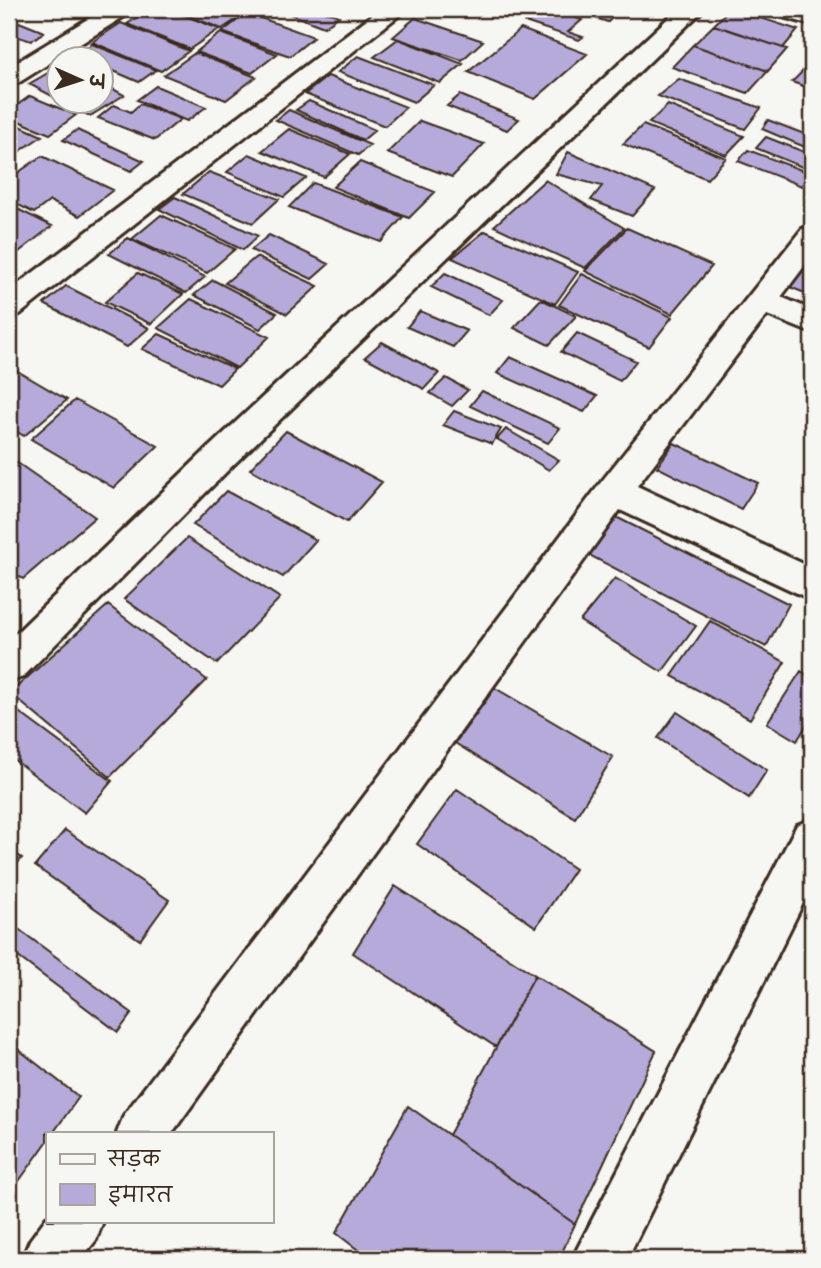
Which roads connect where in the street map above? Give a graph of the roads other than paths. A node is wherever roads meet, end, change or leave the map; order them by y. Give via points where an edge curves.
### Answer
1 (120, 9) edge
2 (395, 9) edge
3 (692, 9) edge
4 (780, 9) edge
5 (73, 14) dead end
6 (812, 18) edge
7 (97, 23) junction
8 (9, 78) edge
9 (812, 236) edge
10 (762, 301) junction
11 (9, 307) edge
12 (812, 322) edge
13 (614, 491) junction
14 (812, 585) edge
15 (9, 665) edge
16 (812, 840) edge
17 (143, 1132) edge
18 (76, 1222) edge
19 (49, 1259) edge
20 (599, 1259) edge

1 - 7 street
2 - 11 street
3 - 15 street via 218,458
4 - 6 street
5 - 7 street
7 - 8 street
9 - 10 street
10 - 12 street
10 - 13 street
13 - 14 street
13 - 17 street
16 - 20 street
18 - 19 street

